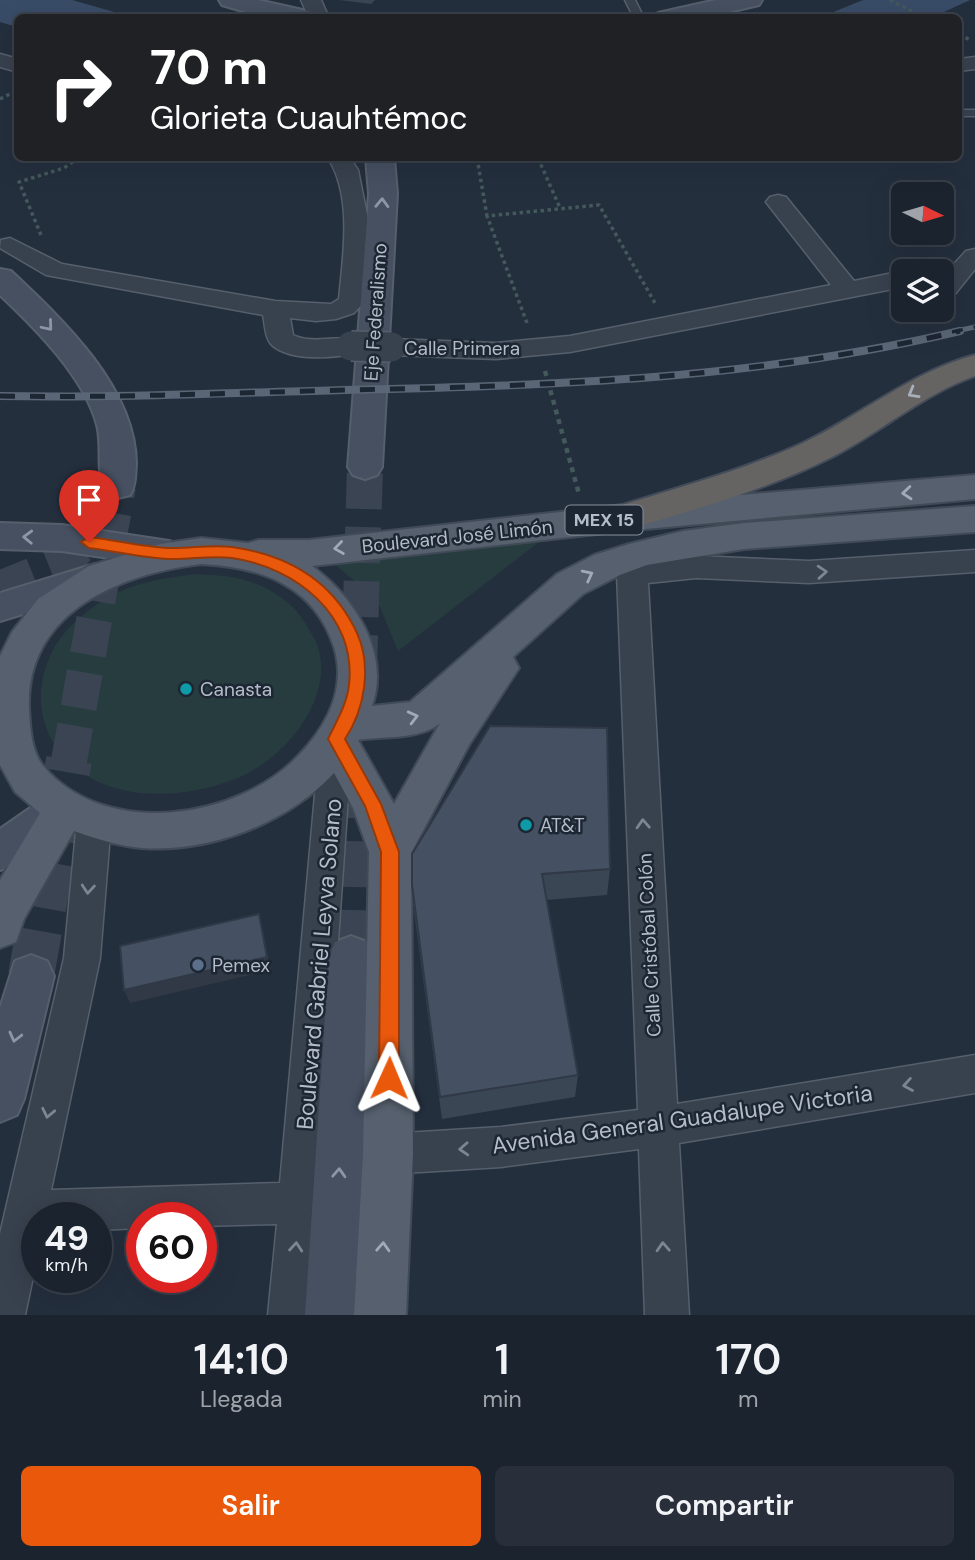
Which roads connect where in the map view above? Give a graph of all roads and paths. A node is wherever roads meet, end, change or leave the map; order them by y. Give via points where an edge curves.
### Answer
1 (231, 0) edge
2 (750, 0) edge
3 (890, 0) edge
4 (272, 9) edge
5 (291, 14) edge
6 (685, 14) edge
7 (917, 14) edge
8 (74, 161) edge
9 (342, 161) edge
10 (380, 161) edge
11 (478, 161) edge
12 (539, 161) edge
13 (778, 202) dead end
14 (560, 208) junction
15 (487, 216) junction
16 (10, 245) dead end
17 (55, 270) junction
18 (0, 278) edge
19 (891, 281) edge
20 (848, 289) junction
21 (275, 309) junction
22 (667, 326) junction
23 (536, 347) junction
24 (975, 365) edge
25 (365, 467) tunnel mouth
26 (118, 486) tunnel mouth
27 (975, 487) edge
28 (623, 518) junction
29 (975, 519) edge
30 (586, 522) junction
31 (975, 536) edge
32 (0, 537) edge
33 (232, 553) junction
34 (169, 554) junction
35 (975, 562) edge
36 (696, 567) junction
37 (95, 578) junction
38 (0, 607) edge
39 (528, 622) junction
40 (341, 732) junction
41 (4, 742) edge
42 (75, 812) junction
43 (0, 852) edge
44 (390, 852) junction
45 (0, 928) edge
46 (351, 956) tunnel mouth
47 (31, 976) tunnel mouth
48 (975, 1074) edge
49 (0, 1099) edge
50 (657, 1127) junction
51 (388, 1154) junction
52 (29, 1202) edge
53 (300, 1203) junction
54 (112, 1209) edge
55 (21, 1237) edge
56 (3, 1315) edge
57 (290, 1315) edge
58 (331, 1315) edge
59 (380, 1315) edge
60 (667, 1315) edge

1 - 4 main road
2 - 6 main road
3 - 7 path
4 - 5 main road
8 - 17 path via 19,182
9 - 21 street via 358,230 351,302 336,313
25 -> 10 main road, Eje Federalismo via 383,194
11 - 15 path
12 - 14 path
13 - 20 street
14 - 15 path
14 - 22 path via 599,205
15 - 23 path
16 - 17 street
17 - 21 street
18 -> 26 main road via 33,307 91,381 118,441
19 - 20 street, Calle Primera
20 - 22 street, Calle Primera
21 - 23 street, Calle Primera, bridge via 281,340 294,346 496,351
22 - 23 street, Calle Primera
23 - 30 path via 551,386
24 -> 28 highway via 914,392 838,440
27 -> 28 main road, Boulevard José Limón / MEX 15
28 - 30 main road, Boulevard José Limón / MEX 15
39 -> 29 main road, MEX 15 via 570,584 642,552 744,536
30 -> 33 main road, Boulevard José Limón / MEX 15 via 309,553
31 - 36 main road via 809,550
34 -> 32 main road via 62,538
33 - 34 main road
33 - 40 main road via 275,564 312,584 339,612 355,646 357,685
34 - 37 main road
36 -> 35 street via 809,572
50 -> 36 street, Calle Cristóbal Colón via 632,574
37 - 38 main road
37 - 41 main road via 51,609 19,649 4,695
40 -> 39 main road, MEX 15 via 420,718
39 - 44 main road via 456,731
40 - 42 main road via 325,756 295,785 251,811 199,827 145,830
40 - 44 main road, Boulevard Gabriel Leyva Solano
40 - 53 street, Boulevard Gabriel Leyva Solano
41 - 42 main road via 29,779
42 - 43 main road
42 - 45 main road via 4,915
42 -> 52 street via 82,958
44 - 51 main road, Boulevard Gabriel Leyva Solano
58 -> 46 main road
47 -> 49 main road
48 -> 50 street, Avenida General Guadalupe Victoria
50 -> 51 street, Avenida General Guadalupe Victoria via 501,1147
60 -> 50 street, Calle Cristóbal Colón
59 -> 51 main road, Boulevard Gabriel Leyva Solano
53 - 54 street
57 -> 53 street, Boulevard Gabriel Leyva Solano
55 - 56 street

